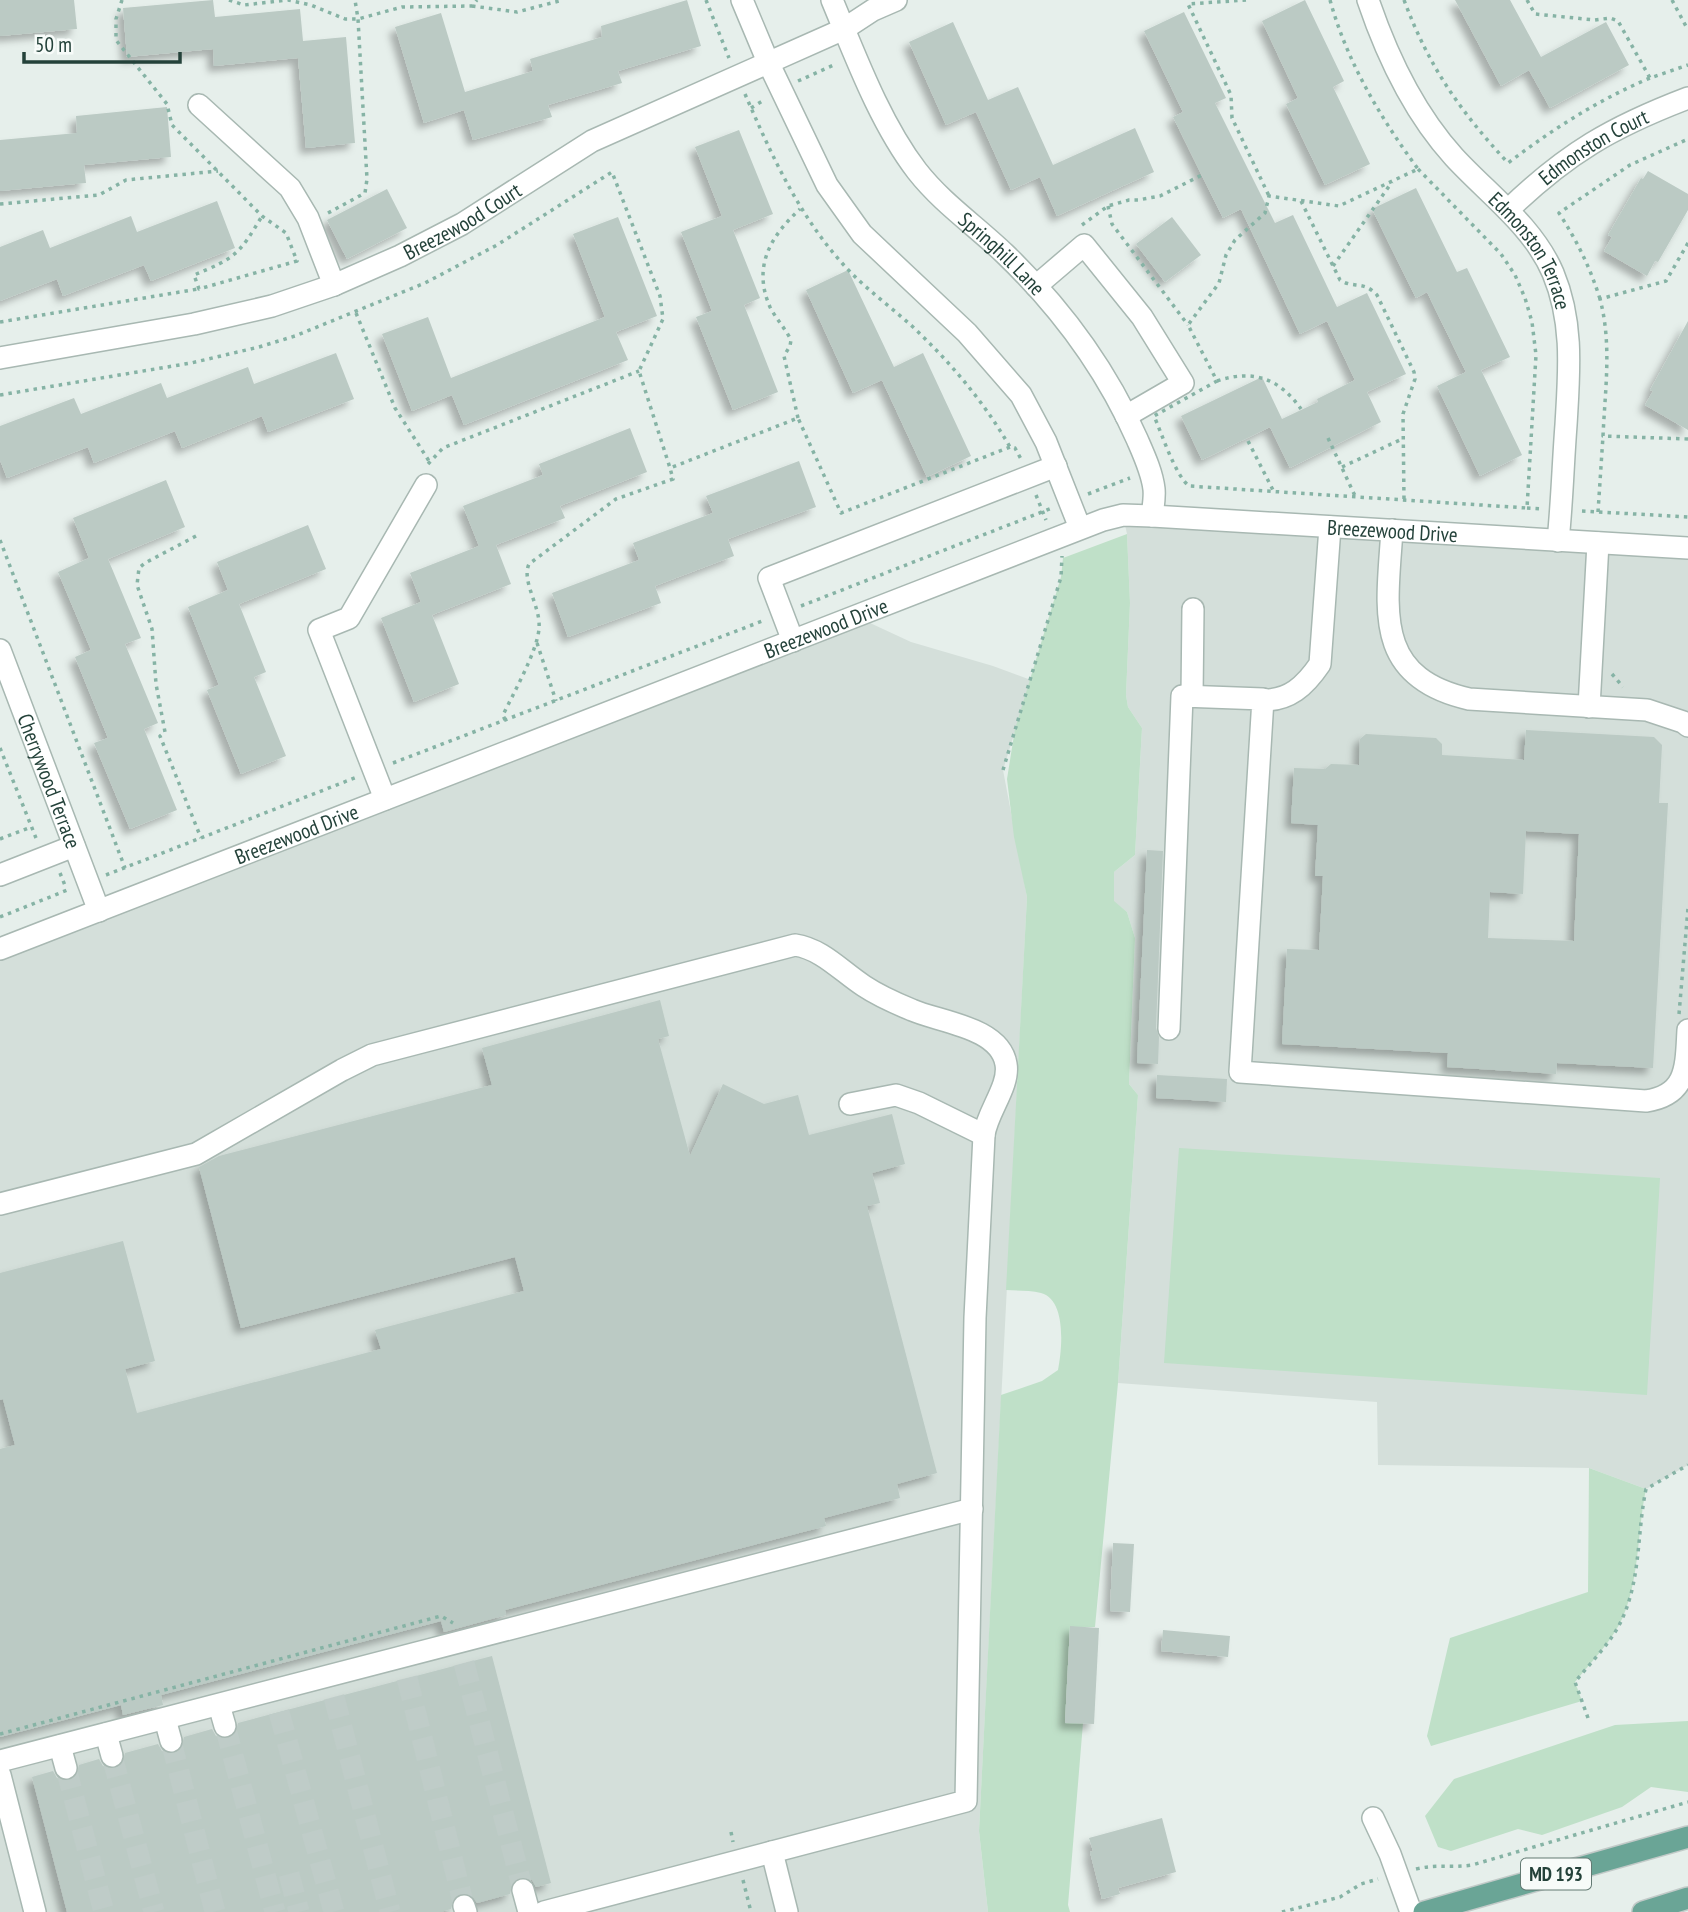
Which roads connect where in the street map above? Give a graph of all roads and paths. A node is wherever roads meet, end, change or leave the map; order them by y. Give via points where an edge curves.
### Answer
1 (122, 0) edge
2 (229, 0) edge
3 (288, 0) edge
4 (355, 0) edge
5 (429, 0) edge
6 (477, 0) edge
7 (564, 0) edge
8 (706, 0) edge
9 (742, 0) edge
10 (832, 0) edge
11 (896, 0) edge
12 (1247, 0) edge
13 (1330, 0) edge
14 (1368, 0) edge
15 (1404, 0) edge
16 (1527, 0) edge
17 (1672, 0) edge
18 (430, 6) junction
19 (472, 6) junction
20 (358, 19) junction
21 (844, 29) junction
22 (1688, 30) edge
23 (857, 56) junction
24 (768, 62) junction
25 (1688, 65) edge
26 (737, 76) junction
27 (1650, 78) junction
28 (780, 90) junction
29 (1688, 98) edge
30 (199, 105) dead end
31 (751, 108) junction
32 (1688, 139) edge
33 (1418, 169) junction
34 (218, 171) junction
35 (612, 172) dead end
36 (1202, 175) dead end
37 (1393, 180) junction
38 (1269, 196) junction
39 (1301, 201) junction
40 (0, 204) edge
41 (1108, 206) junction
42 (801, 208) junction
43 (1508, 210) junction
44 (262, 216) junction
45 (309, 222) junction
46 (1073, 232) dead end
47 (1688, 243) edge
48 (1333, 266) junction
49 (334, 285) junction
50 (1036, 286) junction
51 (199, 289) junction
52 (1600, 299) junction
53 (356, 313) dead end
54 (0, 322) edge
55 (1188, 325) junction
56 (0, 358) edge
57 (639, 371) junction
58 (1217, 381) junction
59 (1301, 409) dead end
60 (1126, 416) junction
61 (798, 418) junction
62 (1603, 436) junction
63 (1328, 438) dead end
64 (1402, 439) junction
65 (1688, 439) edge
66 (1248, 441) dead end
67 (1010, 447) junction
68 (1174, 461) junction
69 (429, 462) junction
70 (1056, 466) junction
71 (670, 467) junction
72 (1342, 467) junction
73 (1150, 470) junction
74 (1029, 477) junction
75 (426, 485) joint
76 (1275, 493) junction
77 (1356, 498) junction
78 (1404, 500) junction
79 (1069, 502) junction
80 (1527, 508) junction
81 (1561, 510) junction
82 (1043, 512) junction
83 (1598, 512) junction
84 (1152, 516) junction
85 (1688, 517) edge
86 (1330, 527) junction
87 (1080, 528) junction
88 (1392, 530) junction
89 (196, 536) dead end
90 (1054, 538) junction
91 (0, 540) edge
92 (1558, 541) junction
93 (1598, 543) junction
94 (1688, 548) edge
95 (1193, 610) dead end
96 (782, 613) junction
97 (793, 640) junction
98 (537, 641) junction
99 (0, 650) edge
100 (1610, 668) dead end
101 (1626, 689) dead end
102 (1192, 696) junction
103 (1262, 700) junction
104 (556, 701) junction
105 (1588, 707) junction
106 (505, 720) junction
107 (1688, 726) edge
108 (0, 748) edge
109 (1003, 770) dead end
110 (374, 771) junction
111 (385, 799) junction
112 (31, 827) junction
113 (201, 838) junction
114 (0, 839) edge
115 (74, 846) junction
116 (48, 856) junction
117 (125, 867) junction
118 (0, 875) edge
119 (88, 882) junction
120 (67, 890) junction
121 (99, 911) junction
122 (0, 917) edge
123 (0, 949) edge
124 (1169, 1029) dead end
125 (1688, 1030) edge
126 (850, 1104) dead end
127 (984, 1135) junction
128 (0, 1204) edge
129 (1688, 1465) edge
130 (972, 1509) junction
131 (459, 1643) junction
132 (219, 1705) junction
133 (1588, 1718) dead end
134 (165, 1719) junction
135 (225, 1726) tunnel mouth
136 (0, 1734) edge
137 (106, 1734) junction
138 (171, 1741) tunnel mouth
139 (60, 1746) junction
140 (112, 1756) tunnel mouth
141 (0, 1761) edge
142 (66, 1768) tunnel mouth
143 (0, 1776) edge
144 (1688, 1802) edge
145 (1373, 1818) dead end
146 (1688, 1837) edge
147 (772, 1852) junction
148 (1397, 1874) junction
149 (523, 1890) tunnel mouth
150 (1688, 1898) edge
151 (1650, 1911) edge
152 (36, 1912) edge
153 (529, 1912) edge
154 (544, 1912) edge
155 (787, 1912) edge
156 (1282, 1912) edge
157 (1411, 1912) edge
158 (1424, 1912) edge

1 - 34 path via 116,40 167,104 172,125
2 - 3 path via 244,5
3 - 20 path
4 - 20 path
5 - 18 path
6 - 19 path
7 - 19 path via 517,12
8 - 26 path
9 - 24 street
10 - 21 street, Springhill Lane
11 - 21 street, Breezewood Court
12 - 38 path via 1188,4 1231,95 1232,118
13 - 33 path via 1346,47 1380,116
14 - 43 street, Edmonston Terrace via 1386,50 1418,109 1452,155
15 - 27 path via 1436,72 1459,107 1508,163 1568,119
16 - 27 path via 1535,14 1618,21
17 - 22 path
18 - 19 path
18 - 20 path via 402,7
20 - 45 path via 365,193
21 - 23 street, Springhill Lane
21 - 24 street, Breezewood Court
23 - 28 path
23 - 50 street, Springhill Lane via 887,124 919,173
24 - 26 street, Breezewood Court
24 - 28 street
25 - 27 path
26 - 31 path
26 - 49 street, Breezewood Court via 592,141 462,224
28 - 31 path
28 - 70 street via 842,208 862,234 1004,373 1035,419
29 - 43 street, Edmonston Court via 1591,142 1545,175
30 - 45 street via 290,188
31 - 42 path
32 - 52 path via 1630,165 1559,213 1590,267
33 - 37 path
33 - 80 path via 1501,254 1525,298 1536,355
34 - 40 path via 126,180 99,195
34 - 44 path
35 - 57 path via 664,311
36 - 41 path via 1160,196
37 - 39 path via 1339,206
37 - 48 path
38 - 39 path
38 - 55 path via 1265,213 1235,240 1219,283
39 - 48 path
41 - 46 path
41 - 55 path via 1118,233
42 - 61 path via 769,244 764,261 769,304 791,340 784,356
42 - 67 path via 864,286 939,351
43 - 81 street, Edmonston Terrace via 1548,261 1566,316 1570,362
44 - 51 path via 232,258 194,275
44 - 51 path via 286,233 296,261
45 - 49 street
47 - 52 path via 1666,281
48 - 64 path via 1344,283 1369,286 1377,295 1414,372 1402,414
49 - 56 street, Breezewood Court via 272,306 194,324
50 - 60 street, Springhill Lane via 1082,343
50 - 60 street via 1084,245 1142,317 1183,383
51 - 54 path
52 - 62 path via 1607,360
53 - 69 path via 395,408
55 - 58 path
57 - 69 path via 459,441
57 - 71 path
58 - 59 path via 1237,375 1261,377 1279,386
58 - 68 path via 1154,416
60 - 73 street, Springhill Lane
61 - 67 path via 841,513
61 - 71 path
62 - 65 path
62 - 83 path
63 - 72 path
64 - 72 path
64 - 78 path
66 - 76 path
67 - 74 path via 1016,448
68 - 73 path
68 - 76 path via 1189,486
69 - 75 path
70 - 74 street
70 - 79 street
71 - 98 path via 673,479 616,499 529,564 526,577 540,614
72 - 77 path
73 - 79 path
73 - 84 street, Springhill Lane
74 - 82 path
74 - 96 street via 769,578
75 - 110 street via 349,618 319,630
76 - 77 path
77 - 78 path
78 - 80 path
79 - 82 path
79 - 87 street
80 - 81 path
81 - 83 path
81 - 92 street, Edmonston Terrace
82 - 90 path
82 - 96 path
83 - 85 path
84 - 86 street, Breezewood Drive
84 - 87 street, Breezewood Drive via 1123,515
86 - 88 street, Breezewood Drive
86 - 103 street via 1320,664 1296,692
87 - 90 street, Breezewood Drive
88 - 92 street, Breezewood Drive
88 - 105 street via 1391,636 1411,671 1446,694 1469,699
89 - 113 path via 145,563 139,568 137,585 152,629 165,732 160,736
90 - 97 street, Breezewood Drive
90 - 109 path via 1063,558 1061,577
91 - 117 path
92 - 93 street, Breezewood Drive
93 - 94 street, Breezewood Drive
93 - 105 street
95 - 102 street
96 - 97 street
96 - 104 path
97 - 111 street, Breezewood Drive
98 - 104 path
98 - 106 path via 503,715
99 - 115 street, Cherrywood Terrace
100 - 101 path
102 - 103 street
102 - 124 street via 1182,696
103 - 125 street via 1240,1072 1646,1101 1666,1096 1679,1082
104 - 106 path
105 - 107 street via 1647,710
106 - 110 path
108 - 112 path
110 - 111 street
110 - 113 path
111 - 121 street, Breezewood Drive
112 - 114 path
112 - 116 path
113 - 117 path
115 - 116 street
115 - 119 street, Cherrywood Terrace
116 - 118 street
116 - 120 path
117 - 119 path
119 - 120 path
119 - 121 street, Cherrywood Terrace
120 - 122 path
121 - 123 street, Breezewood Drive
126 - 127 street via 896,1095
127 - 128 street via 1006,1075 1006,1062 996,1045 976,1031 879,995 809,947 795,945 372,1055 196,1154
127 - 130 street
129 - 133 path via 1646,1489 1636,1572 1623,1618 1575,1682
130 - 131 street
130 - 147 street via 966,1801
131 - 132 street via 404,1668 331,1687 276,1701
131 - 136 path via 441,1616
132 - 134 street
132 - 135 street
134 - 137 street
134 - 138 street
137 - 139 street
137 - 140 street
139 - 141 street
139 - 142 street
143 - 152 street
144 - 148 path via 1472,1865 1451,1868 1434,1864
145 - 148 street
146 - 158 main road, MD 193
147 - 154 street
147 - 155 street
148 - 156 path via 1361,1884 1340,1897
148 - 157 street
149 - 153 street
150 - 151 main road

